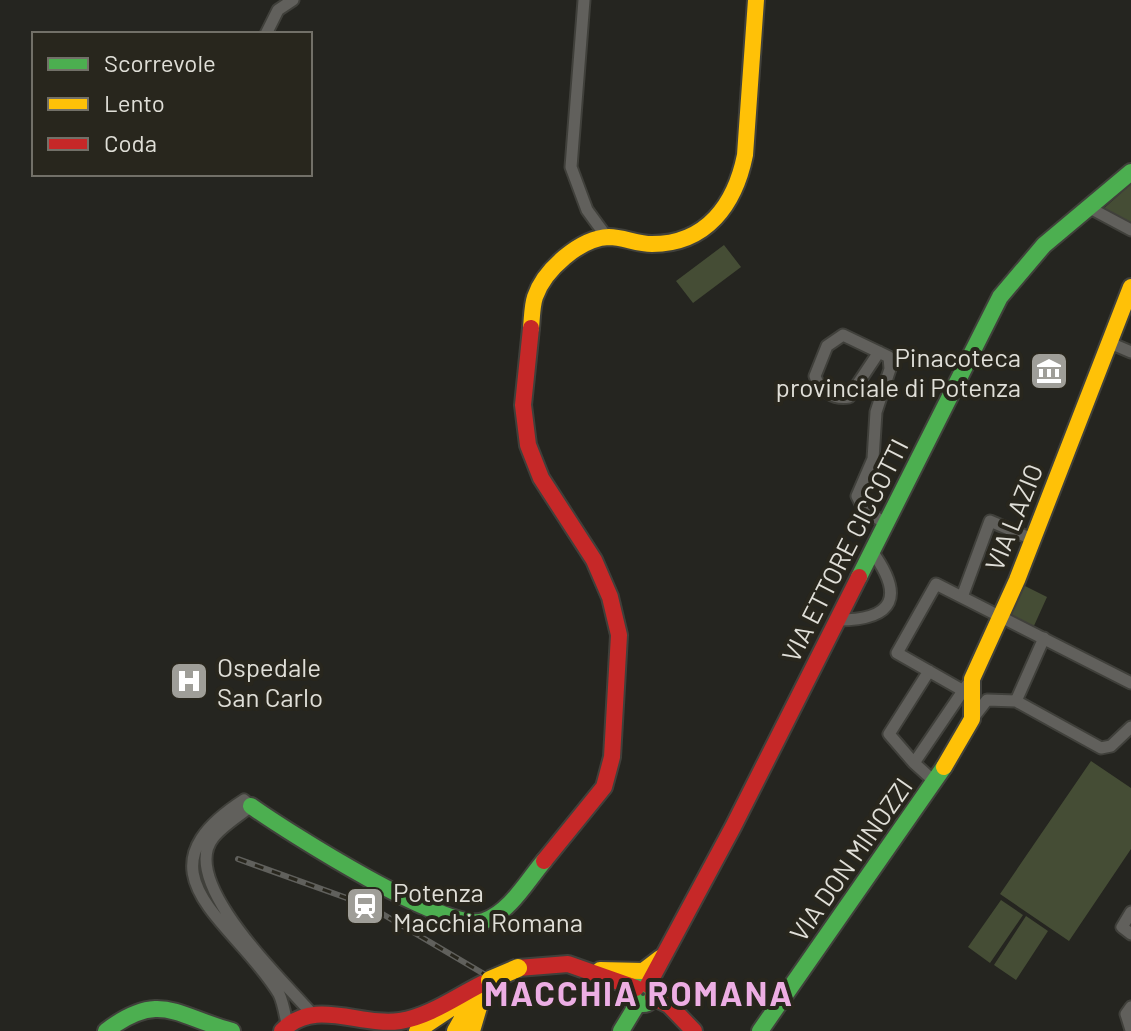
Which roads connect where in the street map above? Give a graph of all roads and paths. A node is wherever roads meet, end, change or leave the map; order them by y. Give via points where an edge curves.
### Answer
1 (293, 0) edge
2 (584, 0) edge
3 (756, 0) edge
4 (267, 32) edge
5 (1131, 172) edge
6 (1088, 207) junction
7 (1131, 230) edge
8 (606, 236) junction
9 (1131, 287) edge
10 (1110, 343) junction
11 (879, 352) junction
12 (1131, 352) edge
13 (885, 523) junction
14 (1032, 539) junction
15 (871, 550) junction
16 (962, 597) junction
17 (1001, 616) junction
18 (838, 620) junction
19 (1044, 638) junction
20 (929, 671) junction
21 (1131, 683) edge
22 (967, 684) junction
23 (1016, 701) junction
24 (972, 719) junction
25 (1131, 727) edge
26 (914, 763) junction
27 (935, 782) junction
28 (248, 803) junction
29 (1131, 912) edge
30 (1131, 934) edge
31 (672, 945) junction
32 (585, 969) junction
33 (490, 980) junction
34 (644, 993) junction
35 (1131, 1007) edge
36 (316, 1015) junction
37 (111, 1026) edge
38 (285, 1027) edge
39 (763, 1028) edge
40 (1131, 1030) edge
41 (232, 1031) edge
42 (338, 1031) edge
43 (417, 1031) edge
44 (455, 1031) edge
45 (472, 1031) edge
46 (621, 1031) edge
47 (694, 1031) edge

1 - 4 street via 278,10
2 - 8 street via 571,167 582,200
3 - 8 main road via 744,157 736,193 719,217 682,240 660,245
5 - 6 main road, VIA ETTORE CICCOTTI
6 - 7 street
6 - 13 main road, VIA ETTORE CICCOTTI via 1000,297
8 - 28 main road via 574,252 538,285 523,405 528,445 541,478 594,560 619,635 612,757 604,787 504,909 488,920 470,923 419,902
9 - 10 main road, VIA LAZIO
10 - 12 street
10 - 14 main road, VIA LAZIO
11 - 11 street via 857,339 836,337 818,365 817,384 836,397 849,397
11 - 13 street via 889,357 890,369 876,412 873,459 857,496 864,510
13 - 15 main road, VIA ETTORE CICCOTTI
14 - 16 street via 990,521
14 - 17 main road, VIA LAZIO
15 - 18 main road, VIA ETTORE CICCOTTI
15 - 18 street via 886,569 892,592 889,606 881,614
16 - 17 street
16 - 20 street via 936,584 897,653
17 - 19 street
17 - 22 main road, VIA LAZIO
18 - 31 main road, VIA ETTORE CICCOTTI
19 - 21 street
19 - 23 street
20 - 22 street
20 - 26 street via 889,734
22 - 24 main road, VIA LAZIO
22 - 26 street
23 - 24 street via 987,700
23 - 25 street via 1101,748 1111,746
24 - 27 main road, VIA DON MINOZZI
26 - 27 street
27 - 39 main road, VIA DON MINOZZI
28 - 36 street via 212,838 205,867 208,881 227,913
28 - 38 street via 202,833 194,850 194,877 207,906 280,996
29 - 30 street via 1122,927
31 - 32 main road via 643,971
31 - 34 main road, VIA ETTORE CICCOTTI
32 - 33 main road, bridge via 552,963 518,968
32 - 34 main road
33 - 36 main road via 400,1021
33 - 43 main road
33 - 44 main road
33 - 45 main road
34 - 46 main road, VIA ETTORE CICCOTTI
34 - 47 main road via 669,1005
35 - 40 street via 1126,1014
36 - 38 main road via 298,1016
36 - 42 main road
37 - 41 main road via 138,1008 154,1005

